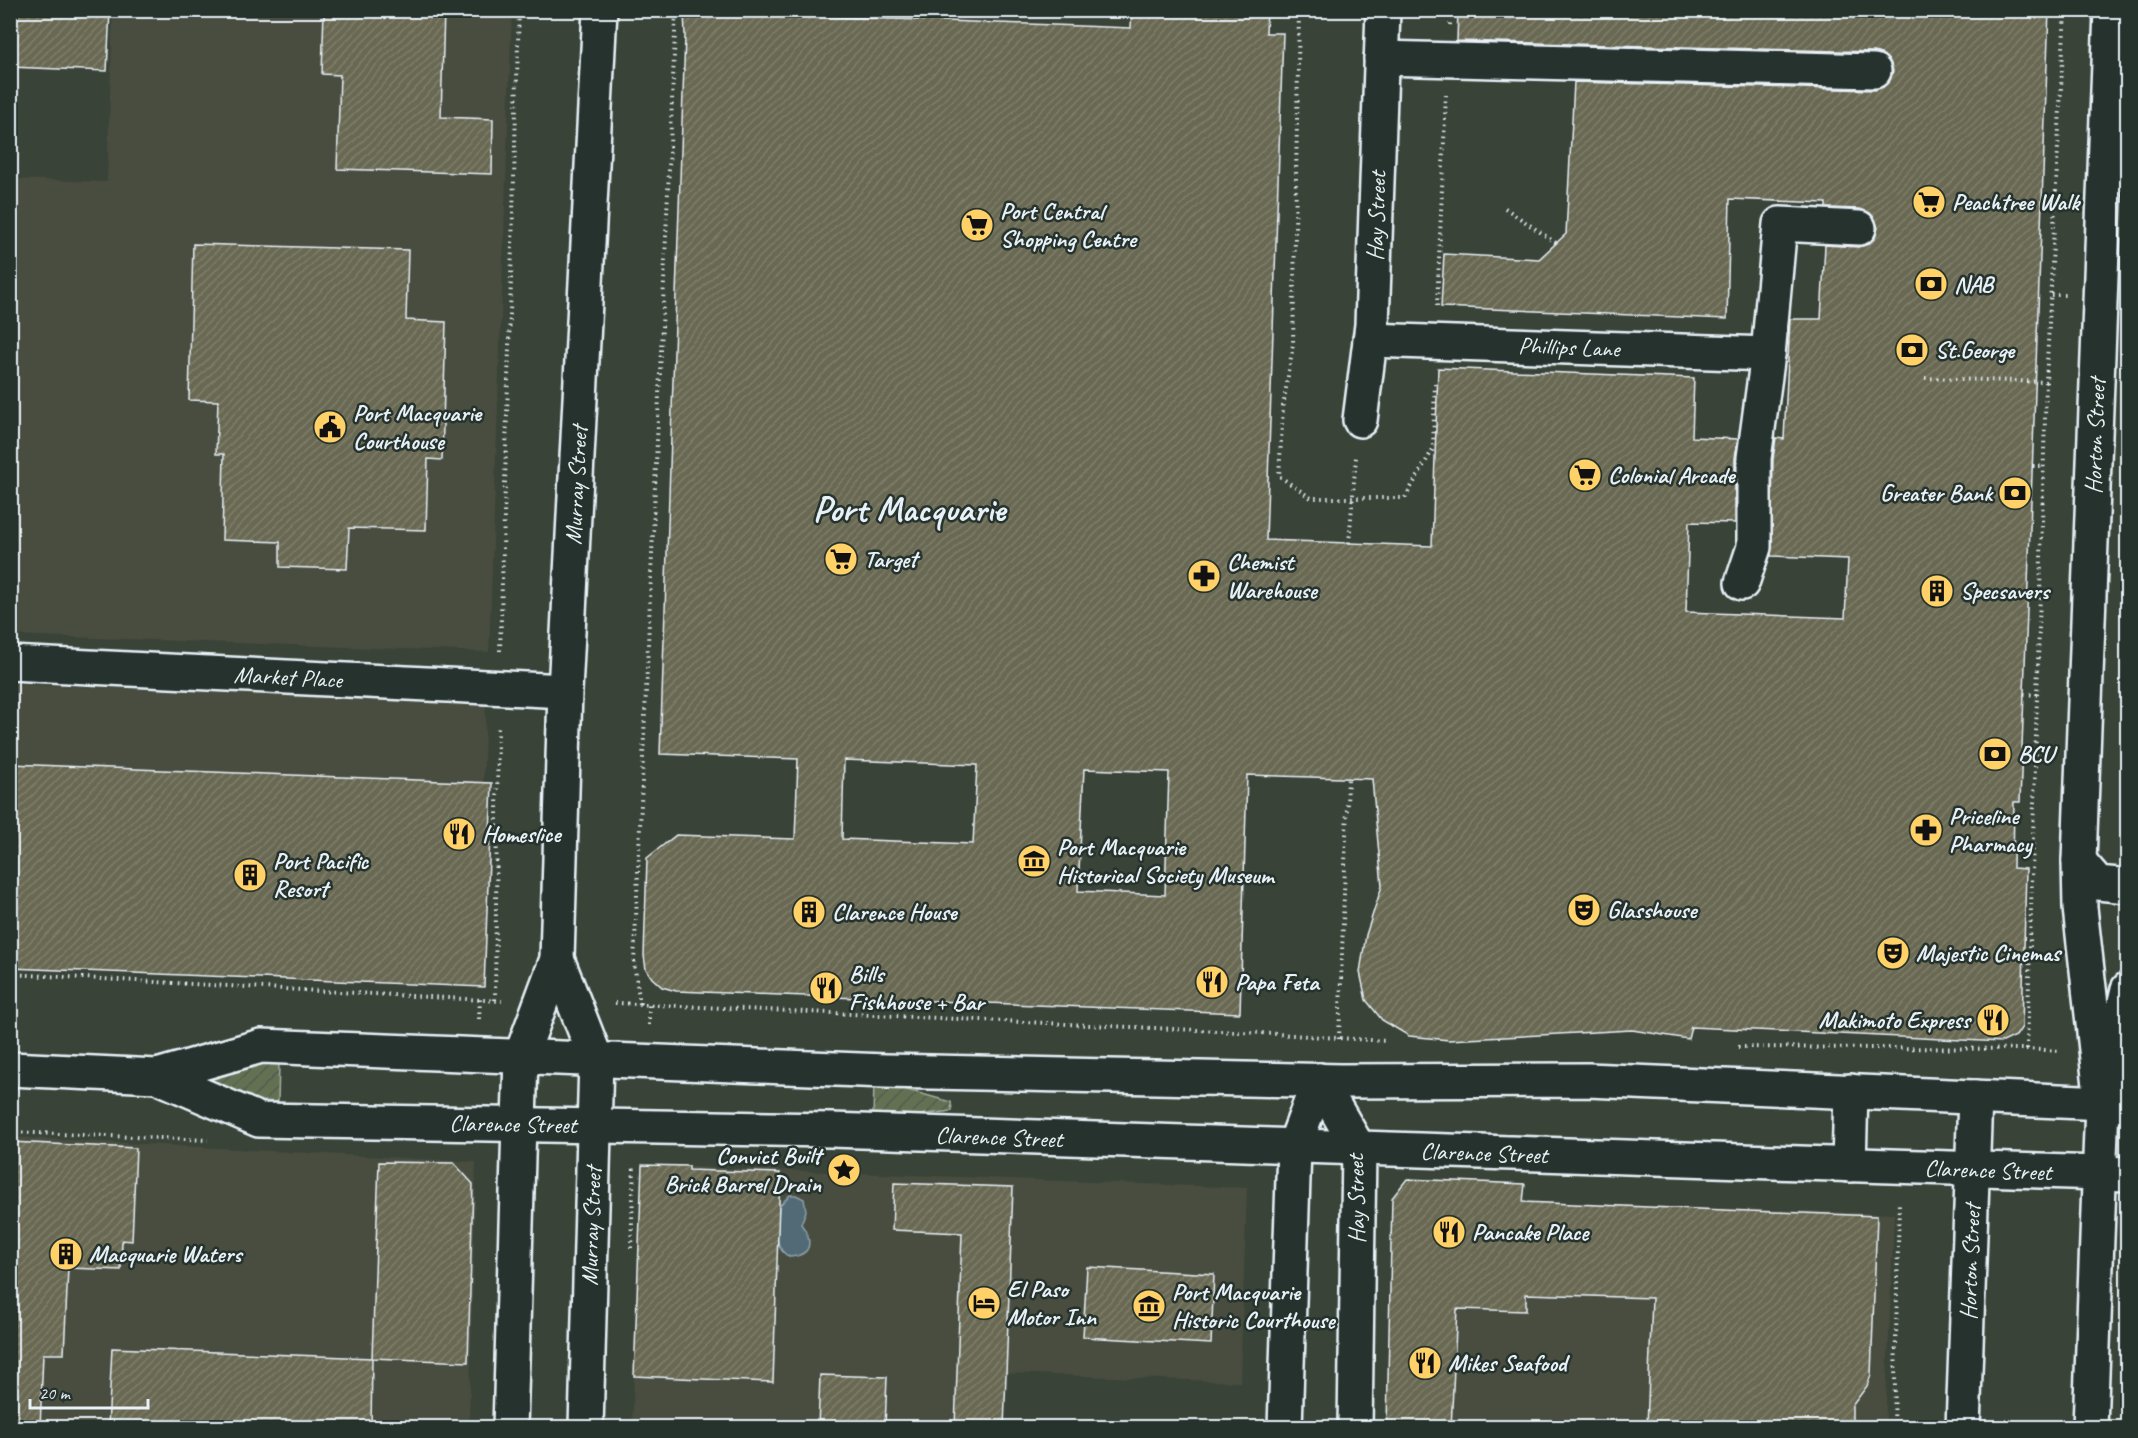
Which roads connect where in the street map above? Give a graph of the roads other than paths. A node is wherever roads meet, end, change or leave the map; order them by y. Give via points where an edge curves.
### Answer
1 (600, 10) edge
2 (1383, 10) edge
3 (2111, 10) edge
4 (1381, 58) junction
5 (1874, 71) dead end
6 (1859, 228) dead end
7 (1370, 340) junction
8 (1768, 354) junction
9 (1360, 420) dead end
10 (1742, 583) dead end
11 (10, 663) edge
12 (565, 691) junction
13 (2079, 861) junction
14 (2127, 886) edge
15 (557, 959) junction
16 (2127, 989) edge
17 (521, 1056) junction
18 (596, 1059) junction
19 (10, 1069) edge
20 (157, 1076) junction
21 (1319, 1080) junction
22 (1851, 1091) junction
23 (1975, 1097) junction
24 (2115, 1103) edge
25 (518, 1125) junction
26 (594, 1126) junction
27 (1294, 1147) junction
28 (1359, 1149) junction
29 (1849, 1165) junction
30 (1974, 1169) junction
31 (2114, 1174) edge
32 (510, 1428) edge
33 (585, 1428) edge
34 (1285, 1428) edge
35 (1355, 1428) edge
36 (1964, 1428) edge
37 (2090, 1428) edge

1 - 12 street, Murray Street
2 - 4 street, Hay Street
3 - 13 street, Horton Street
4 - 5 street
4 - 7 street, Hay Street
6 - 8 street via 1780,224
7 - 8 street, Phillips Lane
7 - 9 street, Hay Street
8 - 10 street via 1754,458 1754,547
11 - 12 street, Market Place
12 - 15 street, Murray Street
13 - 14 street via 2098,883
13 - 24 street, Horton Street via 2080,908
15 - 17 street, Murray Street
15 - 18 street, Murray Street
16 - 24 street, Horton Street
17 - 18 street, Clarence Street
17 - 20 street, Clarence Street via 261,1046
17 - 25 street, Murray Street
18 - 21 street, Clarence Street via 885,1071
18 - 26 street, Murray Street
19 - 20 street, Clarence Street
20 - 25 street, Clarence Street via 259,1120
21 - 22 street, Clarence Street via 1588,1080
21 - 27 street
21 - 28 street, Hay Street
22 - 23 street, Clarence Street
22 - 29 street
23 - 24 street, Clarence Street
23 - 30 street, Horton Street
24 - 31 street, Horton Street
25 - 26 street, Clarence Street
25 - 32 street, Murray Street
26 - 27 street, Clarence Street via 831,1130
26 - 33 street, Murray Street
27 - 28 street, Clarence Street
27 - 34 street
28 - 29 street, Clarence Street
28 - 35 street, Hay Street
29 - 30 street, Clarence Street
30 - 31 street, Clarence Street
30 - 36 street, Horton Street
31 - 37 street, Horton Street

